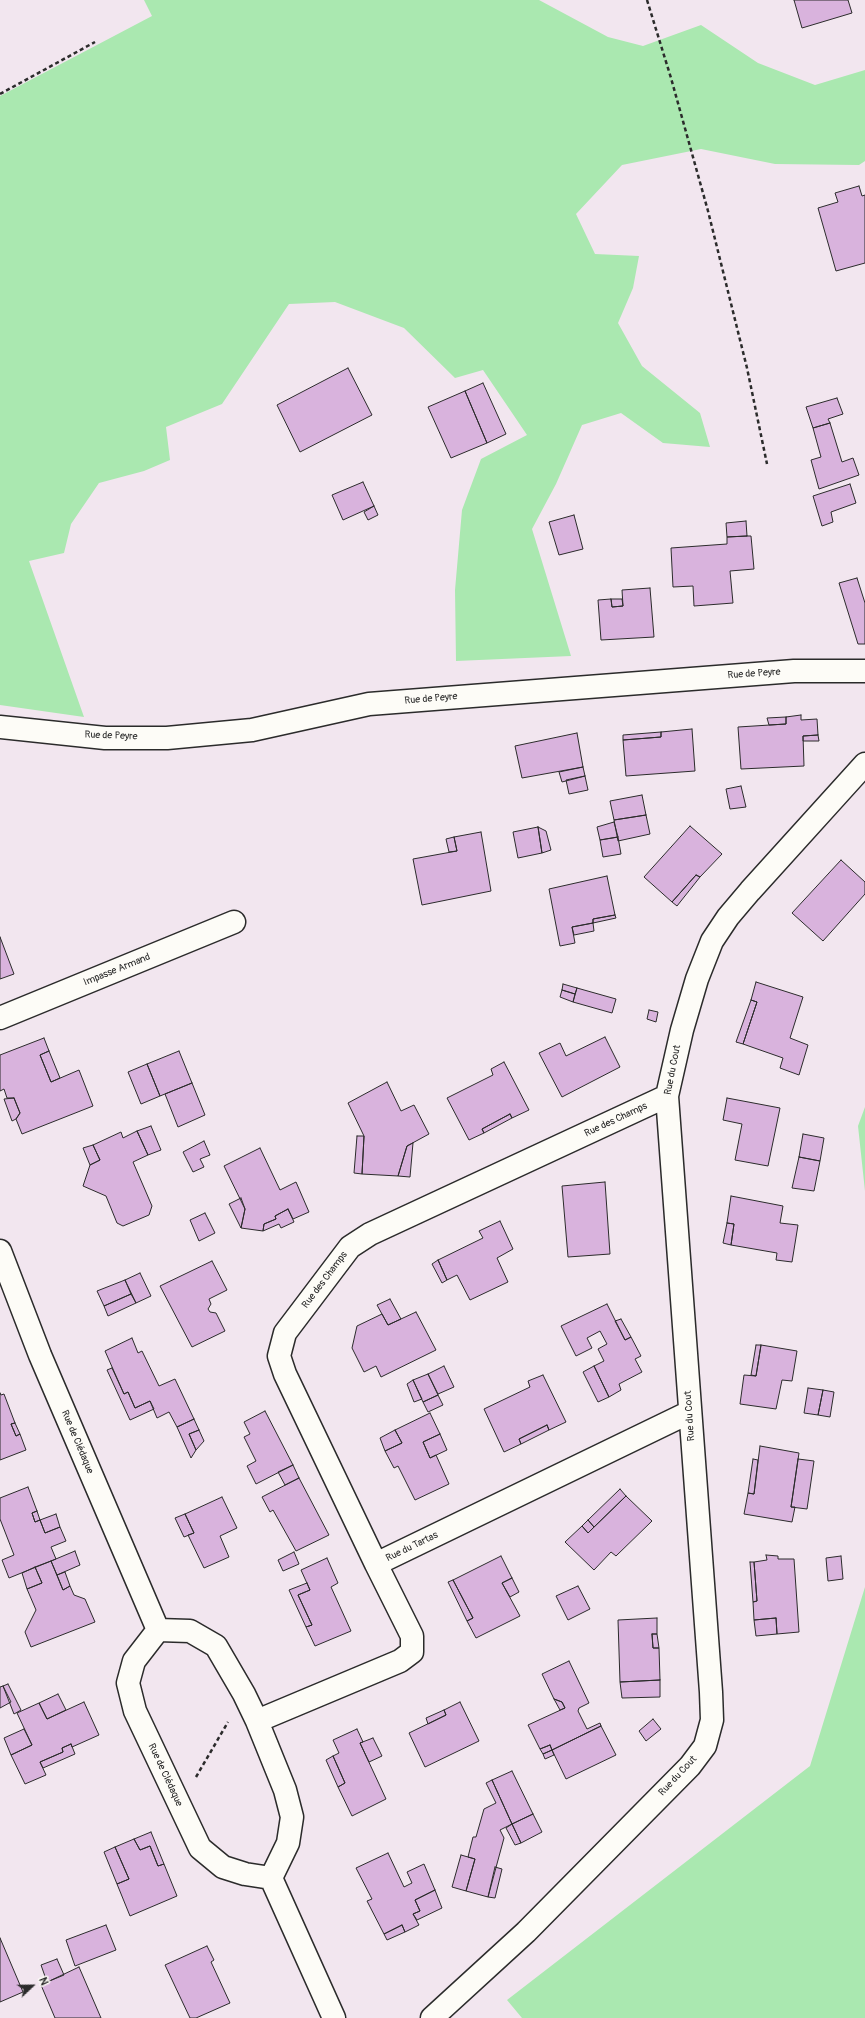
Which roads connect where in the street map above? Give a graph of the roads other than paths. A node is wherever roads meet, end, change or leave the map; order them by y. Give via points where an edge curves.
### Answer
1 (865, 671) edge
2 (0, 727) edge
3 (865, 764) edge
4 (234, 922) dead end
5 (0, 1018) edge
6 (667, 1096) junction
7 (0, 1251) edge
8 (690, 1412) junction
9 (376, 1564) junction
10 (158, 1630) junction
11 (257, 1721) junction
12 (271, 1878) junction
13 (334, 2018) edge
14 (432, 2018) edge

1 - 2 street, Rue de Peyre via 794,671 369,704 252,730 167,738 104,738
3 - 6 street, Rue du Cout via 750,891 712,941 697,978
4 - 5 street, Impasse Armand
6 - 8 street, Rue du Cout
6 - 9 street, Rue des Champs via 370,1234 350,1247 285,1333 279,1356 285,1374
7 - 10 street, Rue de Clédaque via 40,1355
8 - 9 street, Rue du Tartas
8 - 14 street, Rue du Cout via 711,1692 712,1720 705,1746 690,1766 526,1932
9 - 11 street, Rue du Tartas via 412,1636 412,1652 400,1661
10 - 11 street via 190,1631 216,1646
10 - 12 street, Rue de Clédaque via 134,1662 128,1683 136,1711 200,1848 223,1867
11 - 12 street via 285,1790 292,1818 288,1843
12 - 13 street

